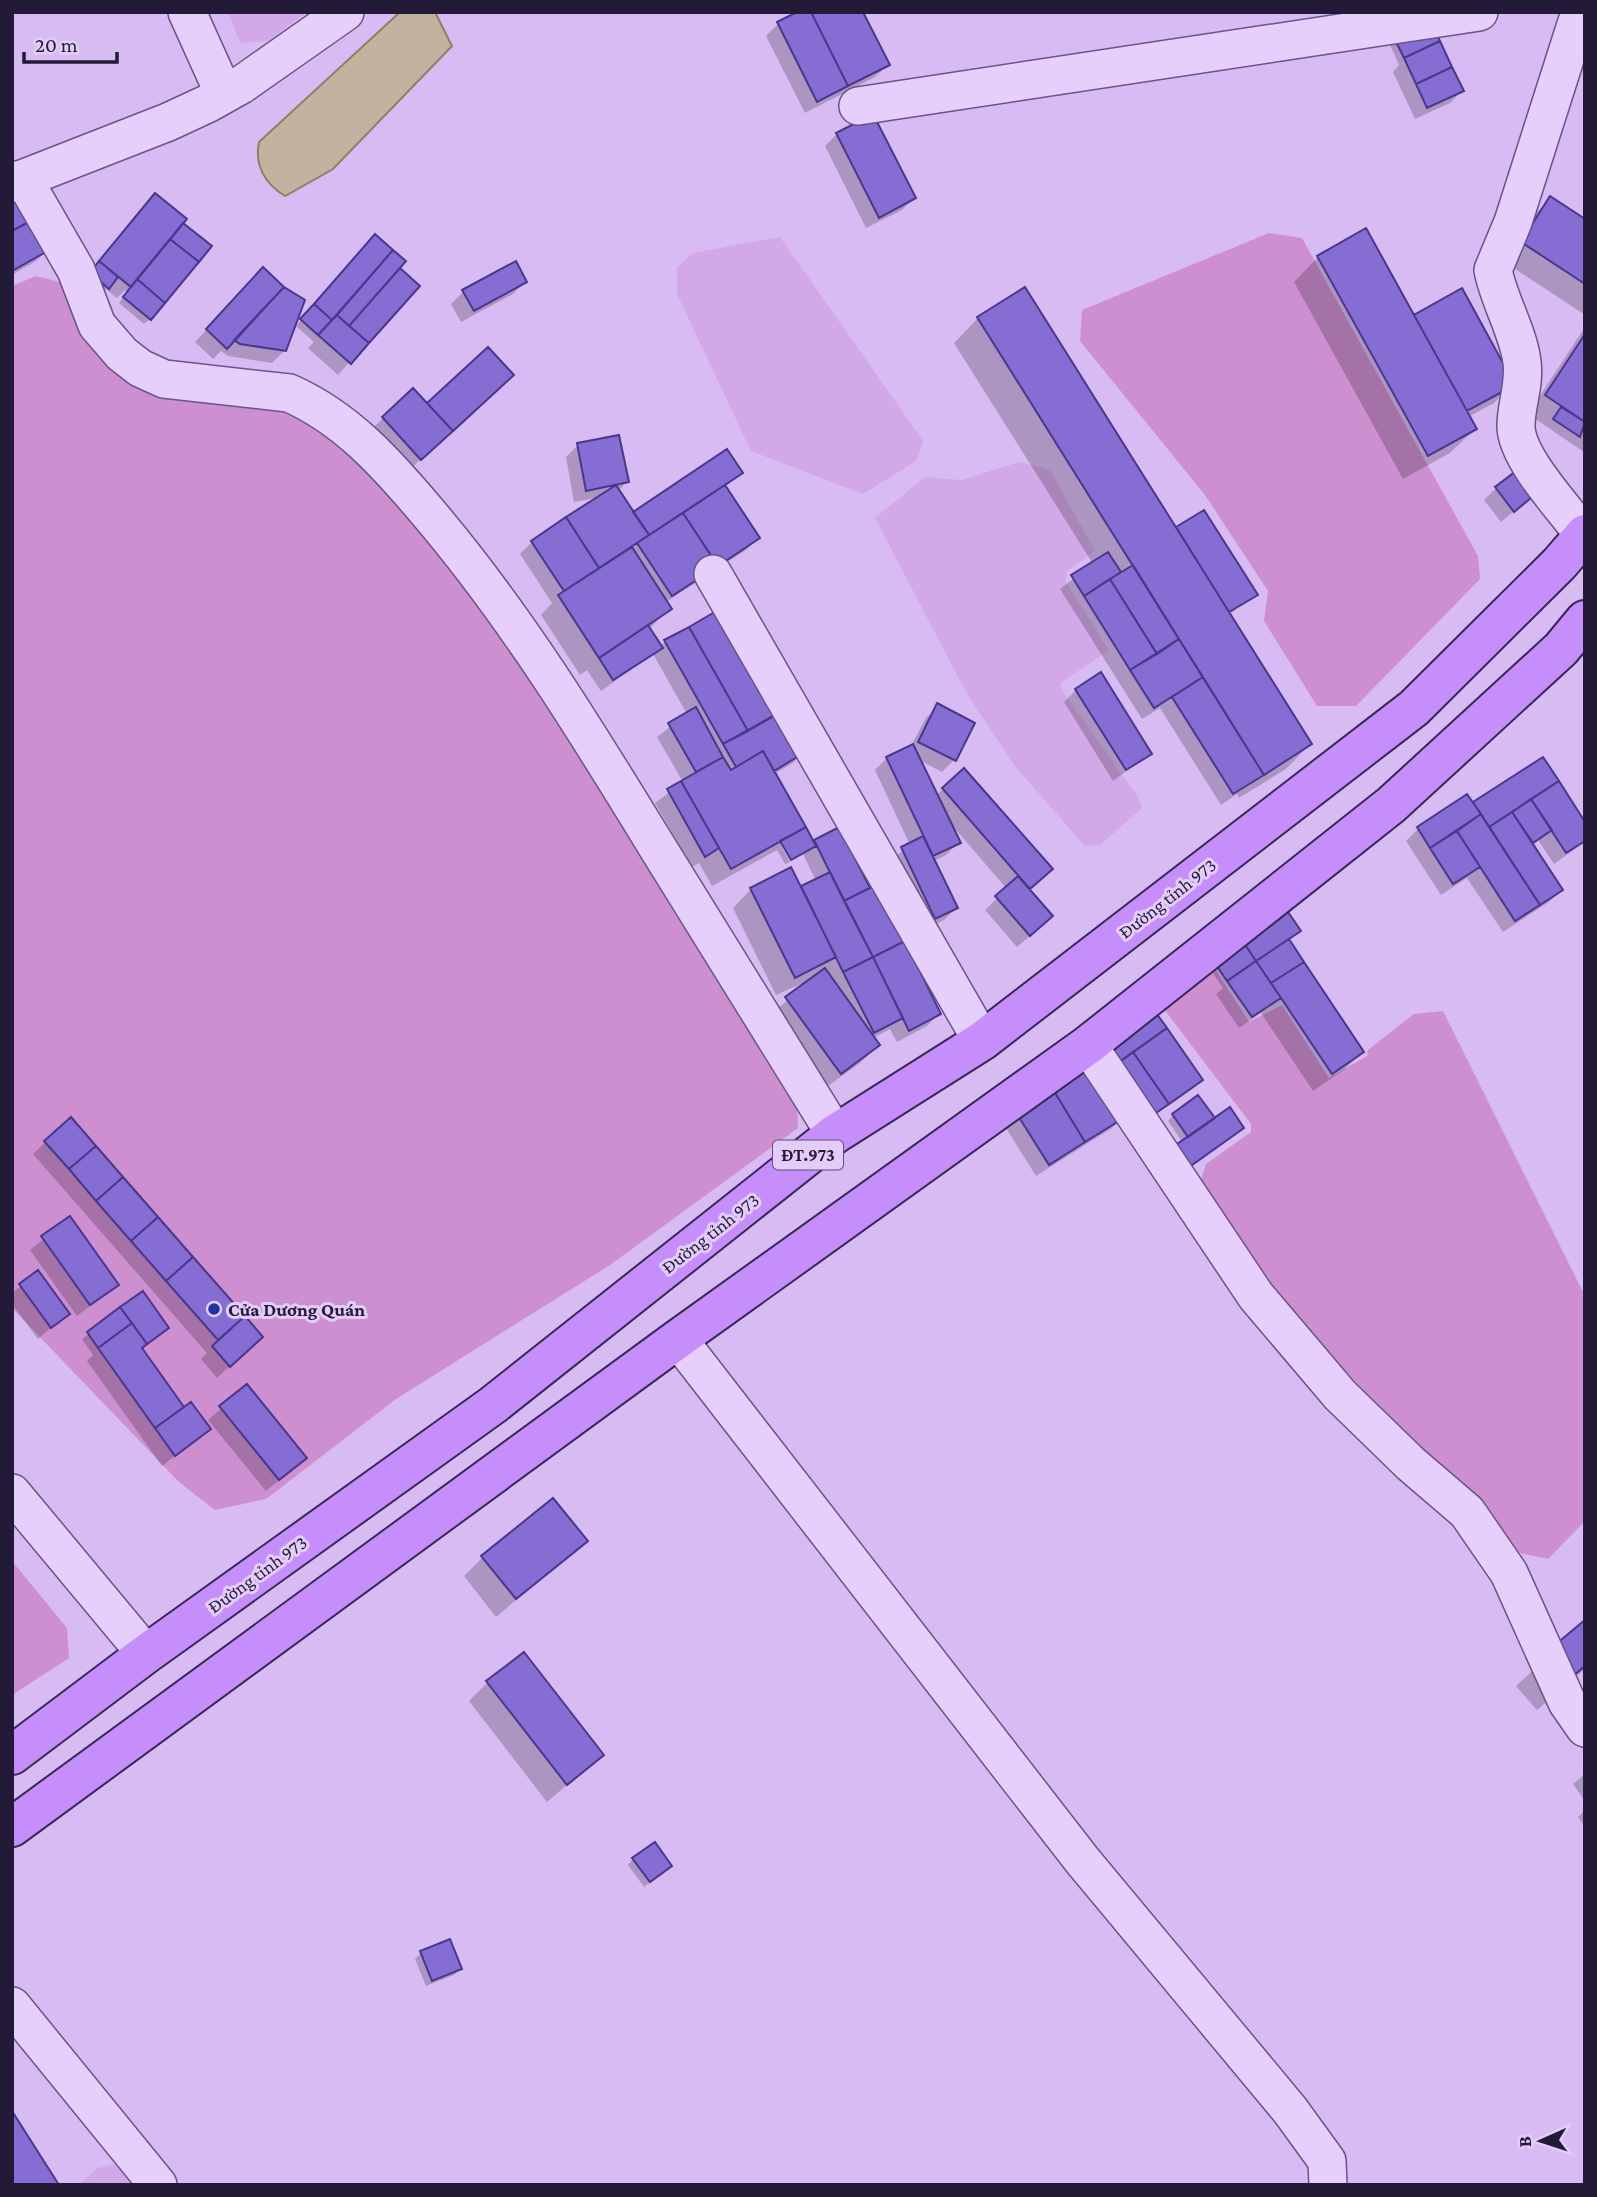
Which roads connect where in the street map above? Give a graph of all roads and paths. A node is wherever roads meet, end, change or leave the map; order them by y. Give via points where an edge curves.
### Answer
1 (187, 12) edge
2 (345, 12) edge
3 (1479, 12) edge
4 (1580, 12) edge
5 (224, 94) junction
6 (858, 106) dead end
7 (16, 181) edge
8 (1584, 534) edge
9 (713, 574) dead end
10 (1585, 620) edge
11 (982, 1041) junction
12 (1088, 1045) junction
13 (835, 1134) junction
14 (678, 1339) junction
15 (12, 1493) edge
16 (146, 1654) junction
17 (1585, 1728) edge
18 (12, 1755) edge
19 (12, 1827) edge
20 (12, 2006) edge
21 (158, 2185) edge
22 (1328, 2185) edge

1 - 5 street
2 - 5 street
3 - 6 street
4 - 8 street via 1513,222 1493,270 1522,360 1524,388 1516,429 1521,449
5 - 7 street via 169,122
7 - 13 street via 76,270 97,325 122,354 164,379 270,390 308,401 349,429 452,540 552,676
8 - 11 main road, Đường tỉnh 973 / ĐT.973 via 1414,708
9 - 11 street
10 - 12 main road via 1561,649 1391,805
11 - 13 main road, Đường tỉnh 973 / ĐT.973
12 - 14 main road
12 - 17 street via 1256,1296 1340,1395 1467,1512 1509,1573 1567,1702
13 - 16 main road, Đường tỉnh 973 / ĐT.973 via 493,1405
14 - 19 main road
14 - 22 street via 1082,1860 1290,2110 1327,2161
15 - 16 street
16 - 18 main road, Đường tỉnh 973 / ĐT.973
20 - 21 street

